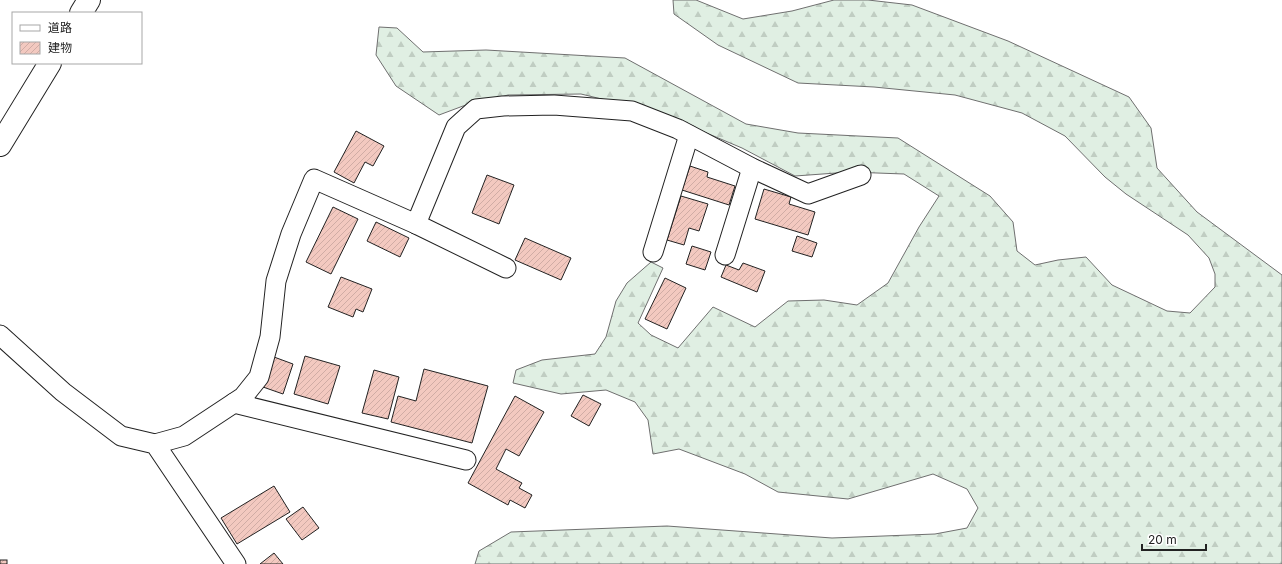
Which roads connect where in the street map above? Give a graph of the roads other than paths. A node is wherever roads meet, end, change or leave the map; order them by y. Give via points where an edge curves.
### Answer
1 (89, 0) edge
2 (82, 12) edge
3 (49, 64) edge
4 (689, 135) junction
5 (0, 145) edge
6 (752, 168) junction
7 (861, 175) dead end
8 (416, 224) junction
9 (653, 252) dead end
10 (726, 255) dead end
11 (506, 268) dead end
12 (0, 336) edge
13 (234, 403) junction
14 (155, 444) junction
15 (466, 460) dead end
16 (236, 564) edge

1 - 2 highway
3 - 5 highway
4 - 6 street
4 - 8 street via 632,112 554,105 476,109 456,127
4 - 9 street
6 - 7 street via 808,194
6 - 10 street
8 - 11 street
8 - 13 street via 314,179 276,281 270,337 258,377 243,397
12 - 14 street via 63,392 121,436
13 - 14 street via 184,436
13 - 15 street
14 - 16 street

